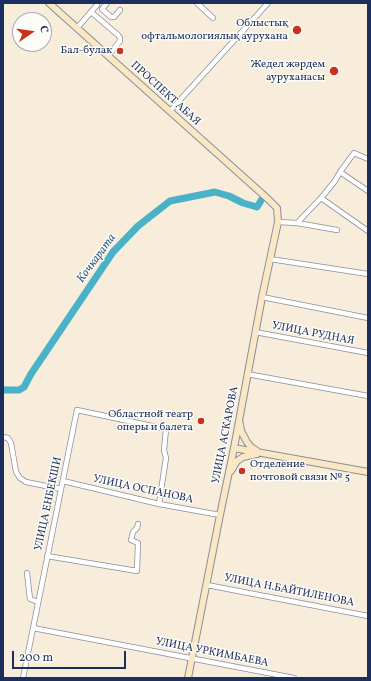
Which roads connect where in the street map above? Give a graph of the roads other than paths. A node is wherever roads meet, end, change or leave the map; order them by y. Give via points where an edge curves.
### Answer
1 (107, 3) edge
2 (197, 3) edge
3 (53, 4) edge
4 (95, 4) edge
5 (265, 4) edge
6 (102, 9) junction
7 (120, 10) dead end
8 (91, 12) junction
9 (213, 18) dead end
10 (77, 28) junction
11 (108, 56) junction
12 (170, 112) junction
13 (368, 159) edge
14 (340, 172) junction
15 (368, 191) edge
16 (268, 198) joint
17 (321, 198) junction
18 (278, 222) junction
19 (297, 223) junction
20 (337, 230) dead end
21 (368, 231) edge
22 (270, 260) junction
23 (368, 274) edge
24 (262, 297) junction
25 (368, 318) edge
26 (256, 332) junction
27 (368, 353) edge
28 (247, 374) junction
29 (368, 396) edge
30 (239, 421) junction
31 (3, 437) edge
32 (234, 448) junction
33 (261, 453) junction
34 (368, 472) edge
35 (229, 474) junction
36 (63, 481) junction
37 (61, 489) junction
38 (159, 504) junction
39 (220, 515) junction
40 (138, 524) dead end
41 (47, 556) junction
42 (27, 573) dead end
43 (207, 585) junction
44 (38, 602) junction
45 (368, 616) edge
46 (33, 628) junction
47 (192, 659) junction
48 (22, 678) edge
49 (188, 678) edge
50 (294, 678) edge

1 - 6 street
2 - 9 street
3 - 10 main road, ПРОСПЕКТ АБАЯ
4 - 6 street
4 - 8 street
5 - 12 street
6 - 7 street via 113,18
8 - 10 street
8 - 11 street via 120,38
10 - 11 main road, ПРОСПЕКТ АБАЯ
11 - 12 main road, ПРОСПЕКТ АБАЯ
12 - 16 main road, ПРОСПЕКТ АБАЯ
13 - 14 street via 354,153
14 - 15 street
14 - 17 street
16 - 18 main road, УЛИЦА АСКАРОВА via 276,208
17 - 19 street
17 - 21 street
18 - 19 street
18 - 22 main road, УЛИЦА АСКАРОВА
19 - 20 street
22 - 23 street
22 - 24 main road, УЛИЦА АСКАРОВА
24 - 25 street
24 - 26 main road, УЛИЦА АСКАРОВА
26 - 27 street, УЛИЦА РУДНАЯ
26 - 28 main road, УЛИЦА АСКАРОВА
28 - 29 street
28 - 30 main road, УЛИЦА АСКАРОВА
30 - 32 main road, УЛИЦА АСКАРОВА
30 - 33 main road via 247,442
31 - 37 street via 8,438 11,443 16,472 20,478 26,482
32 - 33 main road
32 - 35 main road, УЛИЦА АСКАРОВА
33 - 34 main road
33 - 35 main road via 243,457 237,461
35 - 39 main road, УЛИЦА АСКАРОВА
36 - 37 street, УЛИЦА ЕНБЕКШИ
36 - 38 street, УЛИЦА ОСПАНОВА
36 - 38 street, УЛИЦА ЕНБЕКШИ via 77,410 166,429 166,458
37 - 41 street, УЛИЦА ЕНБЕКШИ
38 - 39 street, УЛИЦА ОСПАНОВА
39 - 43 main road, УЛИЦА АСКАРОВА
40 - 41 street via 131,540 138,543 137,571
41 - 44 street, УЛИЦА ЕНБЕКШИ
42 - 44 street via 30,599
43 - 45 street, УЛИЦА Н.БАЙТИЛЕНОВА
43 - 47 main road, УЛИЦА АСКАРОВА
44 - 46 street, УЛИЦА ЕНБЕКШИ
46 - 47 street, УЛИЦА УРКИМБАЕВА
46 - 48 street, УЛИЦА ЕНБЕКШИ
47 - 49 main road, УЛИЦА АСКАРОВА
47 - 50 street, УЛИЦА УРКИМБАЕВА

